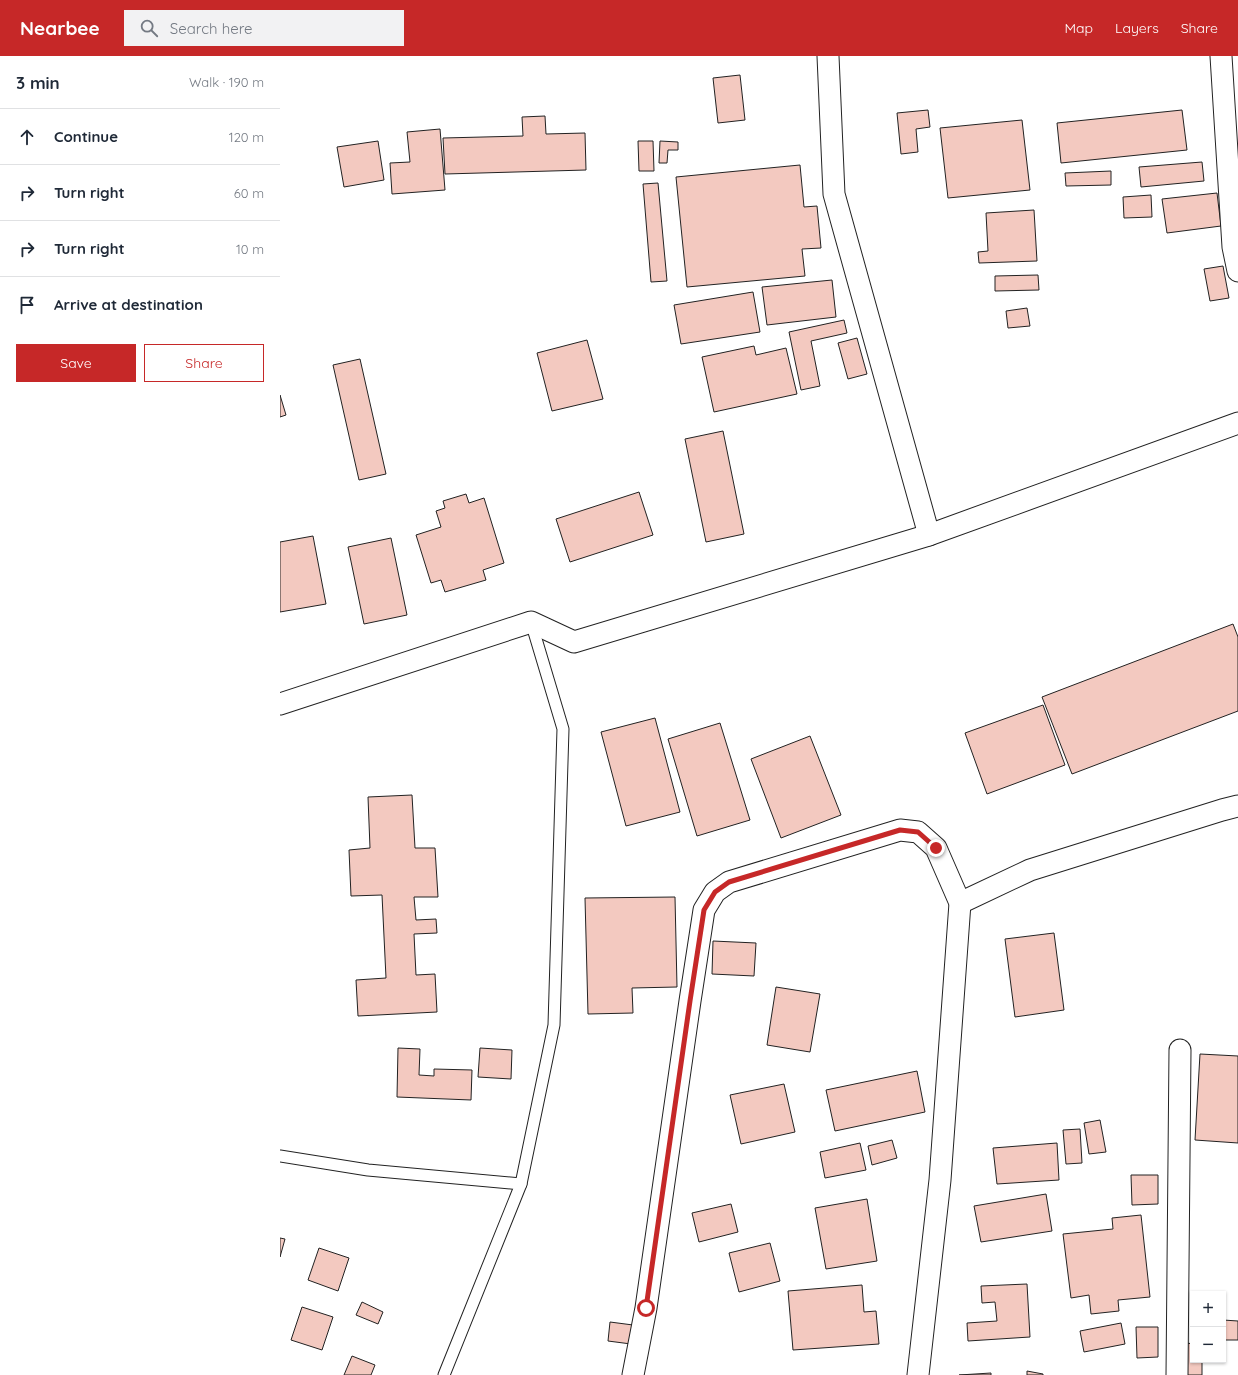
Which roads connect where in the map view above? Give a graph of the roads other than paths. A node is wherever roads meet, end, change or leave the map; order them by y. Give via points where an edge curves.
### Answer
1 (828, 56) edge
2 (1221, 56) edge
3 (1238, 271) edge
4 (1238, 423) edge
5 (929, 536) junction
6 (530, 622) junction
7 (280, 704) edge
8 (1238, 806) edge
9 (960, 904) junction
10 (1180, 1050) dead end
11 (280, 1156) edge
12 (521, 1184) junction
13 (444, 1375) edge
14 (633, 1375) edge
15 (918, 1375) edge
16 (1178, 1375) edge

1 - 5 street via 834,194
2 - 3 street via 1233,246
4 - 5 street
5 - 6 street via 574,642
6 - 7 street
6 - 12 lane via 563,729 554,1026
8 - 9 street via 1030,870
9 - 14 street via 936,848 918,832 900,830 729,882 715,892 704,910 646,1308
9 - 15 street via 940,1180
10 - 16 street
11 - 12 lane via 368,1170
12 - 13 lane

